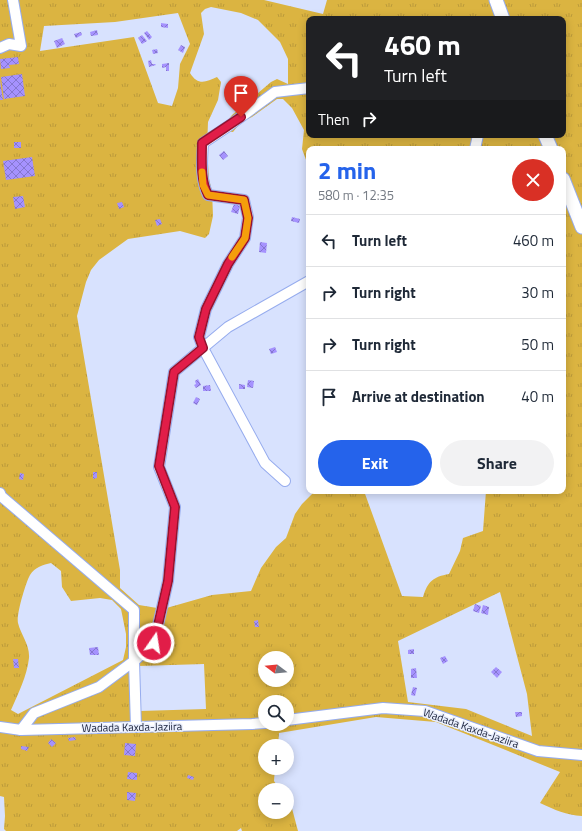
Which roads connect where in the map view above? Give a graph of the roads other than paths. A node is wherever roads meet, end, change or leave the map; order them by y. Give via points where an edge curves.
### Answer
1 (13, 0) edge
2 (496, 0) edge
3 (502, 16) edge
4 (0, 48) edge
5 (306, 88) edge
6 (566, 187) edge
7 (582, 227) edge
8 (306, 283) edge
9 (203, 348) junction
10 (285, 481) dead end
11 (0, 493) edge
12 (134, 661) junction
13 (294, 719) edge
14 (258, 723) edge
15 (0, 727) edge
16 (136, 727) junction
17 (21, 730) junction
18 (582, 756) edge

1 - 4 street via 21,46 9,44
2 - 3 main road
5 - 9 street via 274,92 202,143 201,169 203,185 208,195 244,200 248,218 245,238 228,264 206,309 199,337
6 - 7 main road
8 - 9 street via 228,327
9 - 10 street via 265,463
9 - 12 street via 174,372 159,466 175,507 168,581 154,643
11 - 12 street via 134,610
12 - 16 street
12 - 17 street via 99,687 34,713
13 - 18 street, Wadada Kaxda-Jaziira via 383,708 425,711 538,751
14 - 16 street, Wadada Kaxda-Jaziira
15 - 17 street, Wadada Kaxda-Jaziira
16 - 17 street, Wadada Kaxda-Jaziira

